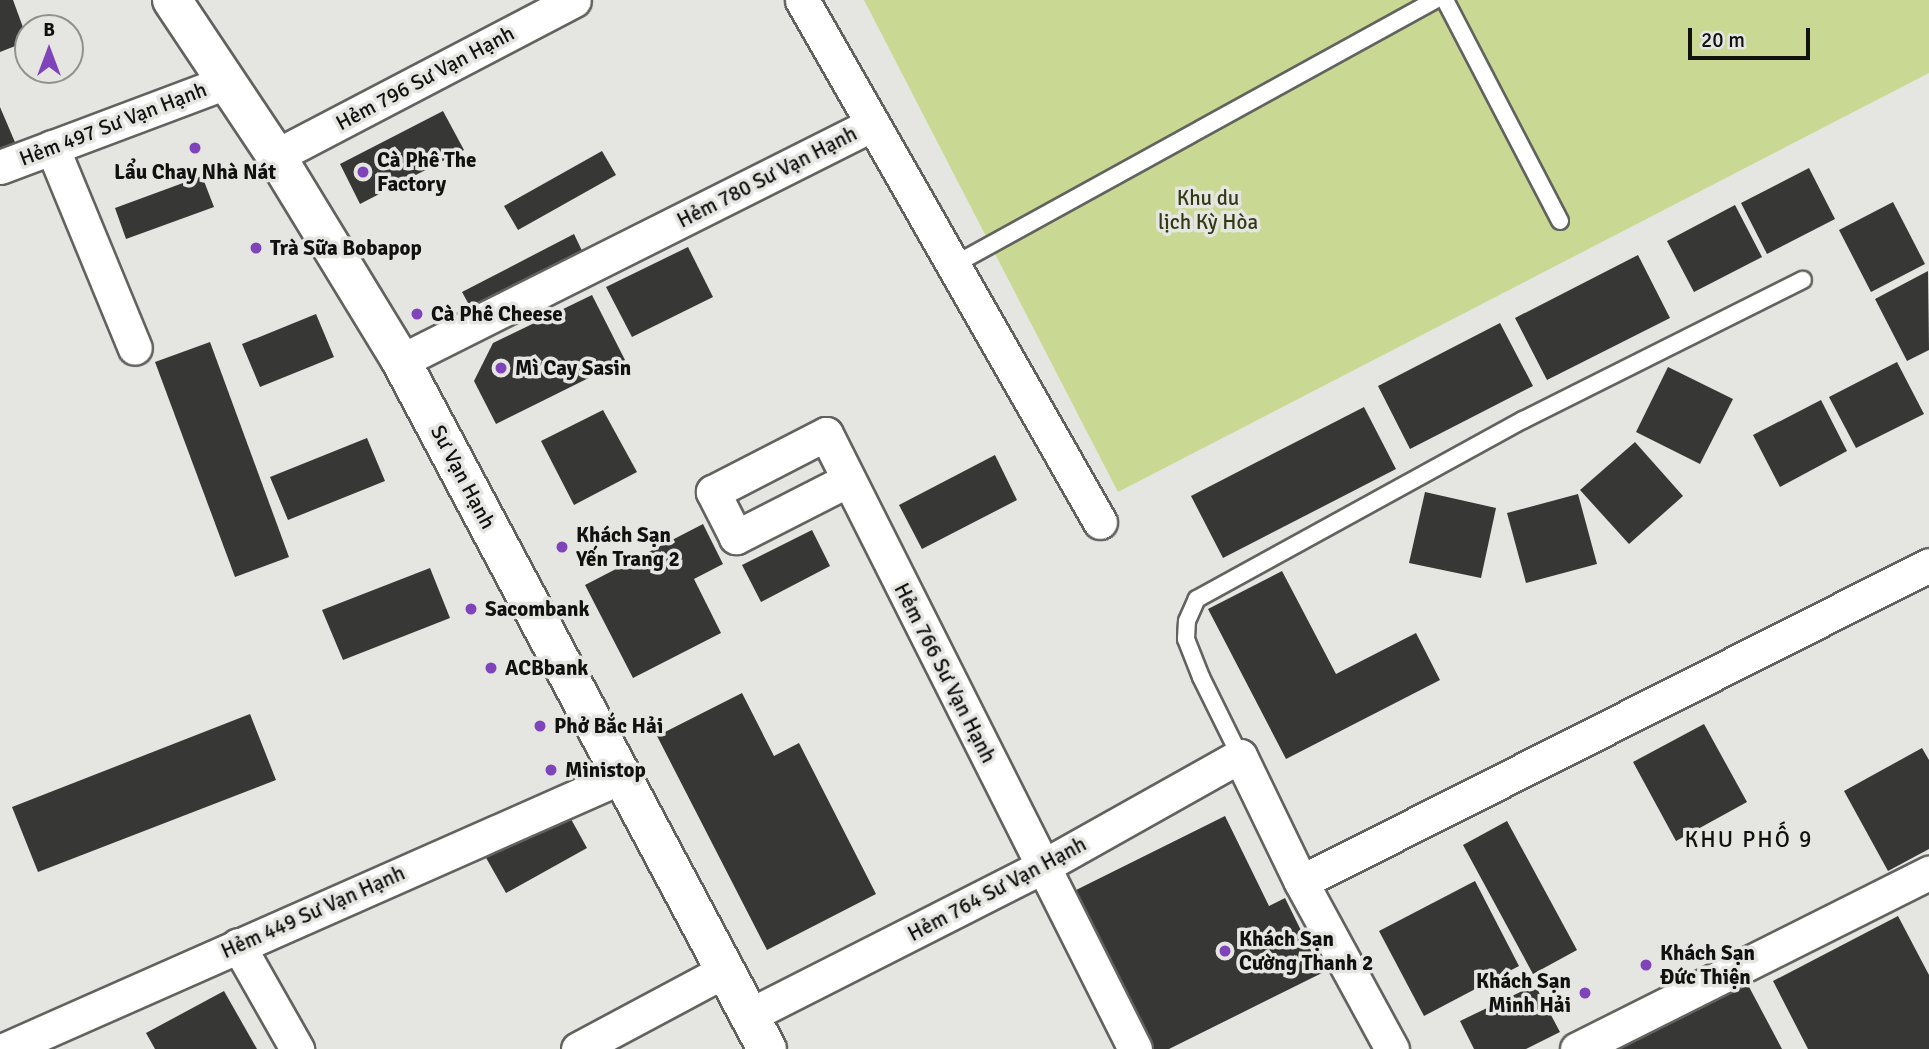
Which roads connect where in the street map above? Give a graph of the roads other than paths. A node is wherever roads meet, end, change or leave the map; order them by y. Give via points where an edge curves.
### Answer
1 (172, 0) edge
2 (574, 0) edge
3 (802, 0) edge
4 (1435, 0) edge
5 (1445, 0) edge
6 (226, 82) junction
7 (873, 124) junction
8 (52, 147) junction
9 (276, 156) junction
10 (0, 167) edge
11 (1560, 221) dead end
12 (952, 266) junction
13 (1803, 280) dead end
14 (135, 348) dead end
15 (401, 361) junction
16 (848, 480) dead end
17 (1100, 522) dead end
18 (1929, 565) edge
19 (1240, 756) junction
20 (621, 777) junction
21 (1041, 867) junction
22 (1929, 873) edge
23 (1301, 882) junction
24 (238, 945) junction
25 (724, 971) junction
26 (750, 1015) junction
27 (6, 1049) edge
28 (297, 1049) edge
29 (578, 1049) edge
30 (767, 1049) edge
31 (1135, 1049) edge
32 (1392, 1049) edge
33 (1577, 1049) edge

1 - 6 street, Sư Vạn Hạnh
2 - 9 street, Hẻm 796 Sư Vạn Hạnh
3 - 7 street
4 - 12 lane
5 - 11 lane
6 - 8 street, Hẻm 497 Sư Vạn Hạnh
6 - 9 street, Sư Vạn Hạnh
7 - 12 street, Hẻm 780 Sư Vạn Hạnh
7 - 15 street, Hẻm 780 Sư Vạn Hạnh
8 - 10 street, Hẻm 497 Sư Vạn Hạnh
8 - 14 street
9 - 15 street, Sư Vạn Hạnh
12 - 17 street, Hẻm 780 Sư Vạn Hạnh
13 - 19 lane via 1523,420 1196,599 1186,639
15 - 20 street, Sư Vạn Hạnh
16 - 21 street, Hẻm 766 Sư Vạn Hạnh
18 - 23 street
19 - 21 street, Hẻm 764 Sư Vạn Hạnh
19 - 23 street
20 - 24 street, Hẻm 449 Sư Vạn Hạnh
20 - 25 street, Sư Vạn Hạnh
21 - 26 street, Hẻm 764 Sư Vạn Hạnh
21 - 31 street, Hẻm 766 Sư Vạn Hạnh
22 - 33 street
23 - 32 street
24 - 27 street, Hẻm 449 Sư Vạn Hạnh
24 - 28 street
25 - 26 street, Sư Vạn Hạnh
25 - 29 street
26 - 30 street, Sư Vạn Hạnh

